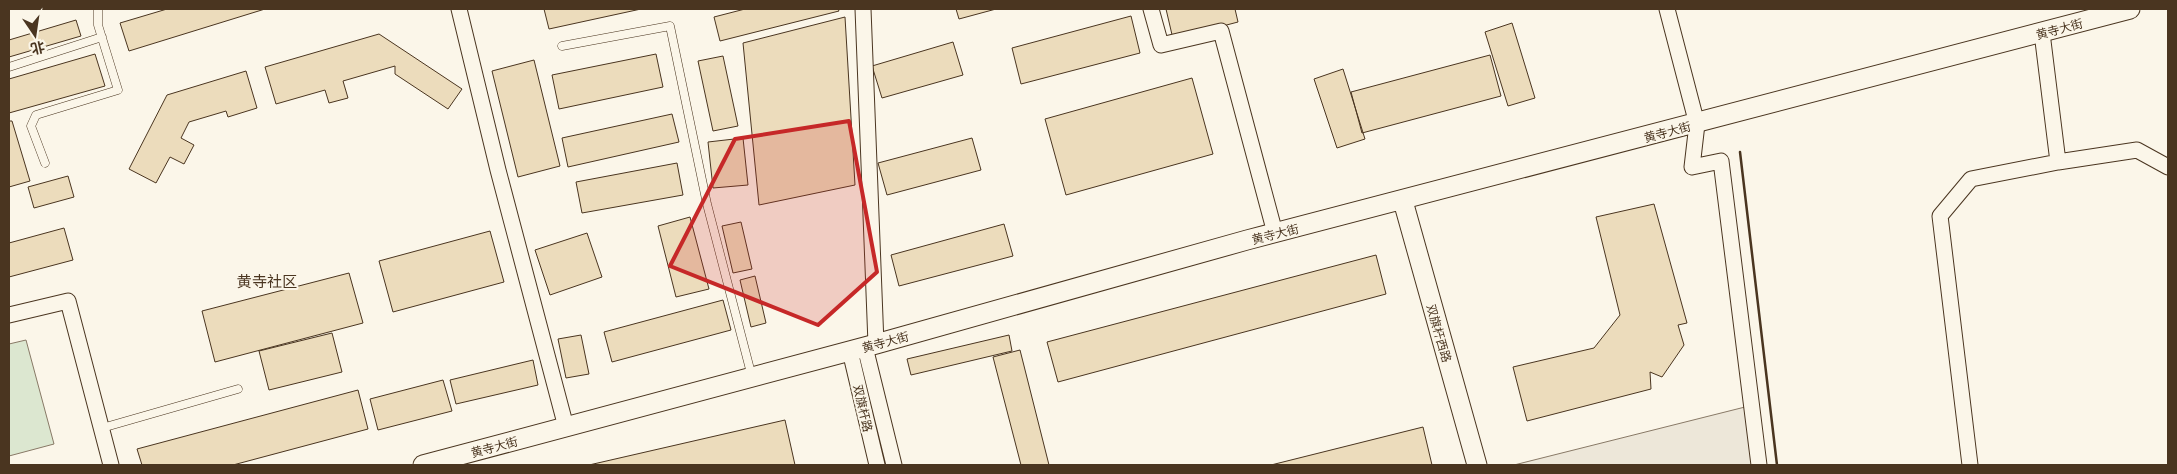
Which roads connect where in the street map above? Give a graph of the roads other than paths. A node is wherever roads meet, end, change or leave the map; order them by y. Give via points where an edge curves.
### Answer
1 (98, 9) edge
2 (459, 9) edge
3 (863, 9) edge
4 (1151, 9) edge
5 (1667, 9) edge
6 (2130, 9) edge
7 (2085, 15) edge
8 (2042, 33) junction
9 (102, 37) junction
10 (562, 46) dead end
11 (9, 68) edge
12 (1697, 124) junction
13 (2058, 162) junction
14 (45, 163) dead end
15 (2168, 167) edge
16 (1403, 200) junction
17 (1275, 233) junction
18 (9, 315) edge
19 (864, 347) junction
20 (752, 377) junction
21 (238, 389) dead end
22 (566, 427) junction
23 (102, 428) junction
24 (111, 465) edge
25 (423, 465) edge
26 (877, 465) edge
27 (894, 465) edge
28 (1477, 465) edge
29 (1759, 465) edge
30 (1970, 465) edge

1 - 9 lane
2 - 22 street
3 - 19 street
4 - 17 street via 1161,45 1221,31
5 - 12 street
6 - 7 street, 黄寺大街
7 - 8 street, 黄寺大街
8 - 12 street, 黄寺大街
8 - 13 street
9 - 11 lane
9 - 14 lane via 118,90 36,114 31,126
10 - 20 lane via 670,26 707,204
12 - 16 street, 黄寺大街
12 - 29 street via 1692,167 1721,161
13 - 15 street via 2136,150
13 - 30 street via 1970,179 1940,216
16 - 17 street, 黄寺大街
16 - 28 street, 双旗杆西路
17 - 19 street, 黄寺大街
18 - 23 street via 68,301
19 - 20 street, 黄寺大街
19 - 26 street, 双旗杆路
19 - 27 street
20 - 22 street, 黄寺大街
21 - 23 lane
22 - 25 street, 黄寺大街
23 - 24 street

